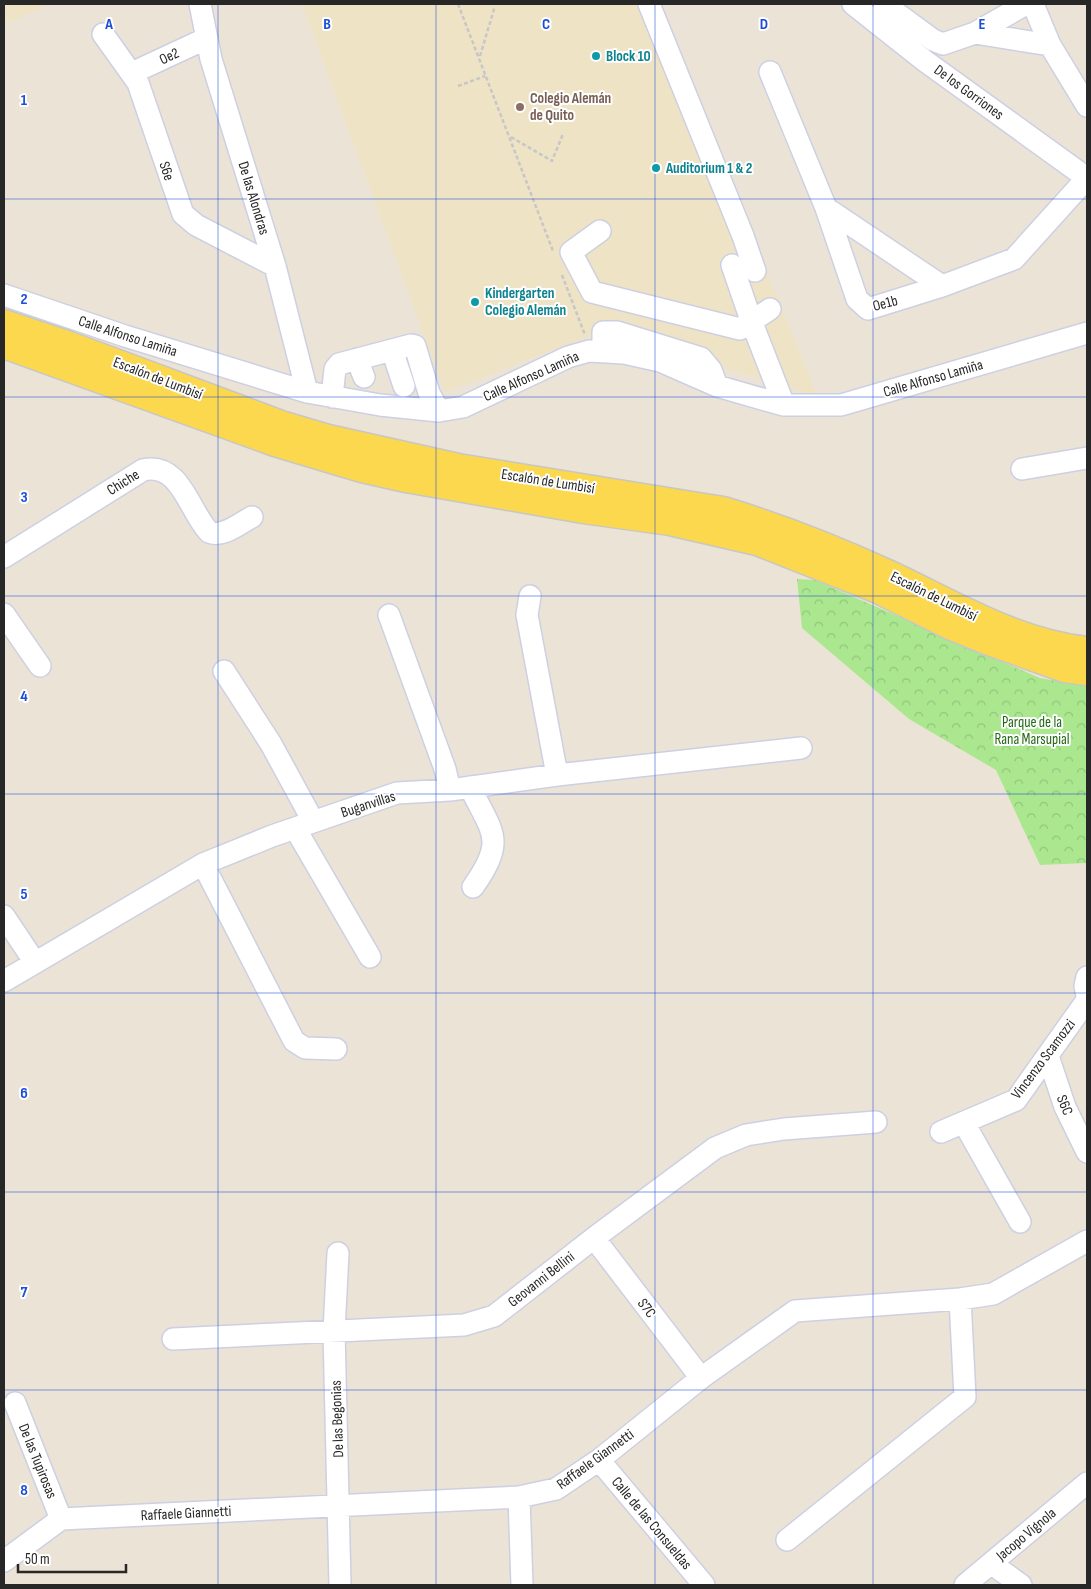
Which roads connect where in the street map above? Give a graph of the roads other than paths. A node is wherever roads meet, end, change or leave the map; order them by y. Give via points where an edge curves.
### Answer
1 (200, 4) edge
2 (649, 4) edge
3 (853, 4) edge
4 (884, 4) edge
5 (1026, 4) edge
6 (1033, 4) edge
7 (975, 33) junction
8 (103, 34) dead end
9 (205, 39) junction
10 (942, 44) junction
11 (1050, 44) junction
12 (937, 68) junction
13 (770, 72) dead end
14 (132, 73) junction
15 (1087, 106) edge
16 (1087, 178) edge
17 (826, 208) junction
18 (600, 231) dead end
19 (732, 265) dead end
20 (275, 266) junction
21 (755, 271) dead end
22 (942, 286) junction
23 (4, 295) edge
24 (770, 310) dead end
25 (4, 323) edge
26 (752, 323) junction
27 (1087, 333) edge
28 (4, 345) edge
29 (392, 350) junction
30 (404, 386) dead end
31 (307, 392) junction
32 (332, 397) junction
33 (784, 404) junction
34 (439, 411) junction
35 (1087, 458) edge
36 (1022, 469) dead end
37 (252, 517) dead end
38 (4, 557) edge
39 (530, 596) dead end
40 (4, 614) edge
41 (389, 615) dead end
42 (1087, 650) edge
43 (40, 666) dead end
44 (224, 671) dead end
45 (1087, 672) edge
46 (800, 748) dead end
47 (557, 775) junction
48 (460, 789) junction
49 (304, 825) junction
50 (203, 864) junction
51 (473, 887) dead end
52 (4, 916) edge
53 (370, 957) dead end
54 (34, 961) junction
55 (1087, 978) edge
56 (4, 981) edge
57 (1087, 996) edge
58 (1087, 1000) edge
59 (336, 1049) dead end
60 (1048, 1056) junction
61 (876, 1122) dead end
62 (964, 1122) junction
63 (941, 1132) dead end
64 (1087, 1152) edge
65 (1020, 1222) dead end
66 (594, 1238) junction
67 (1087, 1241) edge
68 (338, 1254) dead end
69 (960, 1300) junction
70 (334, 1331) junction
71 (173, 1339) dead end
72 (701, 1378) junction
73 (14, 1403) dead end
74 (599, 1460) junction
75 (1087, 1483) edge
76 (519, 1497) junction
77 (339, 1506) junction
78 (60, 1520) junction
79 (787, 1540) dead end
80 (4, 1562) edge
81 (992, 1564) junction
82 (340, 1585) edge
83 (522, 1585) edge
84 (704, 1585) edge
85 (965, 1585) edge
86 (1021, 1585) edge

1 - 9 street, De las Alondras
2 - 21 street
3 - 12 street, De los Gorriones
4 - 10 street, De los Gorriones
5 - 7 street
6 - 11 street
7 - 10 street
7 - 11 street
8 - 14 street, S6e
9 - 14 street, Oe2
9 - 20 street, De las Alondras
10 - 12 street
11 - 15 street
12 - 16 street, De los Gorriones
13 - 17 street, Oe1b
14 - 20 street, S6e via 183,214 196,225
16 - 22 street, Oe1b via 1014,259
17 - 22 street
17 - 22 street, Oe1b via 857,299 862,305 868,309
18 - 26 street via 571,252 592,292 740,329
19 - 26 street
20 - 31 street, De las Alondras
23 - 31 street, Calle Alfonso Lamiña
24 - 26 street
25 - 42 main road, Escalón de Lumbisí via 284,426 328,438 458,467 723,510 766,523 858,560 998,627
26 - 33 street
27 - 33 street, Calle Alfonso Lamiña via 841,405
28 - 45 main road, Escalón de Lumbisí via 275,443 362,469 583,510 670,522 757,542 878,590 989,642 1065,669
29 - 30 street
29 - 32 street via 361,368 339,364 335,369
29 - 34 street via 415,346 429,393
31 - 32 street, Calle Alfonso Lamiña
32 - 34 street, Calle Alfonso Lamiña
33 - 34 street, Calle Alfonso Lamiña via 717,386 660,361 589,351 568,357 463,407
35 - 36 street
37 - 38 street, Chiche via 223,532 209,532 174,478 165,470 153,467 143,470
39 - 47 street via 527,615
40 - 43 street
41 - 48 street via 445,769
44 - 49 street via 271,744
46 - 47 street, Buganvillas
47 - 48 street, Buganvillas
48 - 49 street, Buganvillas via 397,793
48 - 51 street via 487,817 494,834 486,869
49 - 50 street, Buganvillas
49 - 53 street
50 - 54 street, Buganvillas
50 - 59 street via 294,1041 305,1048
52 - 54 street
54 - 56 street, Buganvillas
55 - 57 street
58 - 60 street, Vincenzo Scamozzi
60 - 62 street, Vincenzo Scamozzi via 1016,1100
60 - 64 street, S6C via 1065,1107
61 - 66 street, Geovanni Bellini via 746,1135 715,1148
62 - 63 street, Vincenzo Scamozzi
62 - 65 street
66 - 70 street, Geovanni Bellini via 494,1316 464,1325
66 - 72 street, S7C
67 - 69 street, Raffaele Giannetti via 993,1294
68 - 70 street, De las Begonias
69 - 72 street, Raffaele Giannetti via 795,1311
69 - 79 street via 965,1397
70 - 71 street, Geovanni Bellini
70 - 77 street, De las Begonias
72 - 74 street, Raffaele Giannetti
73 - 78 street, De las Tupirosas
74 - 76 street, Raffaele Giannetti via 556,1489
74 - 84 street, Calle de las Consueldas
75 - 81 street, Jacopo Vignola
76 - 77 street, Raffaele Giannetti
76 - 83 street
77 - 78 street, Raffaele Giannetti
77 - 82 street, De las Begonias
78 - 80 street
81 - 85 street, Jacopo Vignola
81 - 86 street

